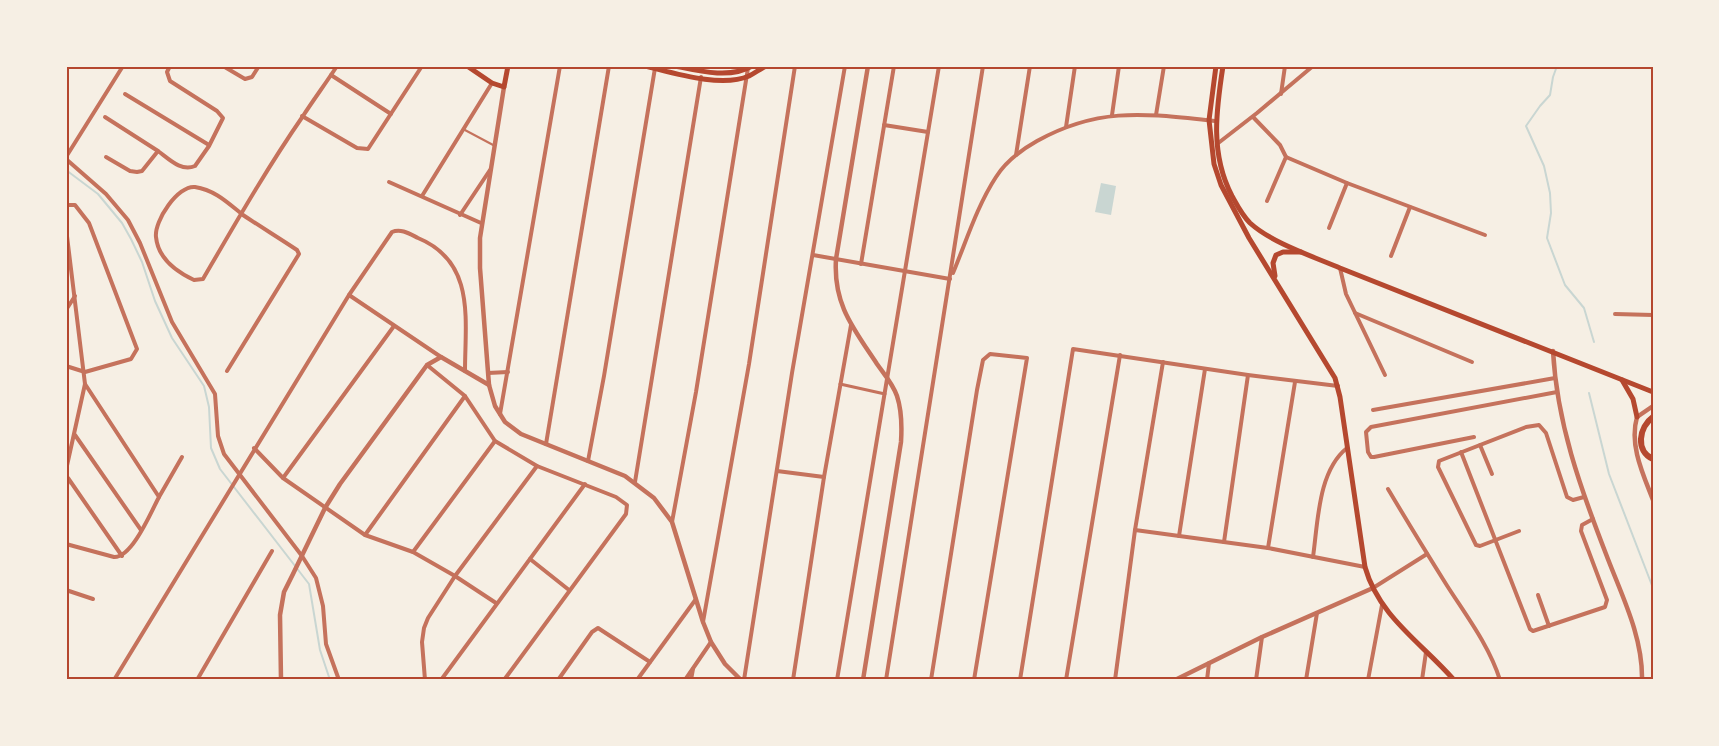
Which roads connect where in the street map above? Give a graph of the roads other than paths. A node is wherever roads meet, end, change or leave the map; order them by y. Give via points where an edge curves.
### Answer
1 (123, 66) edge
2 (170, 66) edge
3 (223, 66) edge
4 (259, 66) edge
5 (337, 66) edge
6 (422, 66) edge
7 (467, 66) edge
8 (560, 66) edge
9 (609, 66) edge
10 (645, 66) edge
11 (675, 66) edge
12 (766, 66) edge
13 (795, 66) edge
14 (845, 66) edge
15 (868, 66) edge
16 (894, 66) edge
17 (939, 66) edge
18 (983, 66) edge
19 (1030, 66) edge
20 (1075, 66) edge
21 (1119, 66) edge
22 (1164, 66) edge
23 (1216, 66) edge
24 (1223, 66) edge
25 (1285, 66) edge
26 (1314, 66) edge
27 (655, 67) edge
28 (750, 67) edge
29 (508, 68) edge
30 (702, 71) junction
31 (331, 75) junction
32 (747, 76) junction
33 (701, 78) junction
34 (492, 83) junction
35 (504, 87) junction
36 (125, 94) dead end
37 (1281, 94) junction
38 (391, 114) junction
39 (1112, 115) junction
40 (1156, 115) junction
41 (302, 116) junction
42 (105, 117) dead end
43 (1253, 117) junction
44 (1212, 120) junction
45 (884, 125) junction
46 (1066, 127) junction
47 (464, 129) junction
48 (928, 132) junction
49 (209, 146) junction
50 (495, 146) junction
51 (1214, 146) junction
52 (158, 151) junction
53 (1015, 156) junction
54 (106, 157) dead end
55 (66, 158) edge
56 (1286, 158) junction
57 (491, 170) junction
58 (389, 182) dead end
59 (1347, 183) junction
60 (422, 196) junction
61 (1267, 201) dead end
62 (66, 205) edge
63 (1410, 207) junction
64 (242, 214) junction
65 (460, 215) junction
66 (481, 223) junction
67 (66, 228) edge
68 (1329, 228) dead end
69 (1485, 235) dead end
70 (67, 239) edge
71 (1302, 252) junction
72 (813, 255) junction
73 (1391, 256) dead end
74 (836, 260) junction
75 (861, 264) junction
76 (1340, 268) junction
77 (906, 272) junction
78 (950, 279) junction
79 (1275, 281) junction
80 (349, 295) junction
81 (75, 296) junction
82 (66, 310) edge
83 (1355, 313) junction
84 (1615, 315) dead end
85 (1653, 315) edge
86 (851, 324) junction
87 (394, 326) junction
88 (1553, 351) junction
89 (1120, 355) junction
90 (441, 357) junction
91 (1163, 362) junction
92 (1472, 362) dead end
93 (66, 366) edge
94 (427, 366) junction
95 (1205, 369) junction
96 (227, 370) dead end
97 (85, 372) junction
98 (465, 372) junction
99 (508, 372) junction
100 (488, 373) junction
101 (1248, 375) junction
102 (1385, 375) dead end
103 (1555, 378) junction
104 (888, 379) junction
105 (1621, 379) junction
106 (1295, 382) junction
107 (85, 384) junction
108 (840, 384) junction
109 (489, 385) junction
110 (1338, 386) junction
111 (1653, 392) edge
112 (1557, 393) junction
113 (885, 394) junction
114 (465, 396) junction
115 (1653, 406) edge
116 (1373, 410) dead end
117 (500, 415) junction
118 (1636, 417) junction
119 (1653, 417) edge
120 (75, 434) junction
121 (1474, 437) dead end
122 (495, 441) junction
123 (546, 445) junction
124 (1480, 445) junction
125 (254, 448) junction
126 (1347, 448) junction
127 (1461, 452) junction
128 (182, 457) dead end
129 (1653, 459) edge
130 (588, 460) junction
131 (537, 466) junction
132 (67, 468) edge
133 (777, 471) junction
134 (1492, 474) dead end
135 (237, 477) junction
136 (824, 477) junction
137 (68, 478) junction
138 (283, 478) junction
139 (635, 482) junction
140 (585, 484) junction
141 (1388, 489) dead end
142 (66, 492) edge
143 (159, 497) junction
144 (1584, 497) junction
145 (1653, 500) edge
146 (325, 508) junction
147 (1593, 519) junction
148 (672, 522) junction
149 (141, 530) junction
150 (1135, 530) junction
151 (1519, 531) dead end
152 (365, 535) junction
153 (1179, 536) junction
154 (1496, 540) junction
155 (1224, 542) junction
156 (66, 544) edge
157 (1268, 548) junction
158 (272, 551) dead end
159 (413, 552) junction
160 (1427, 555) junction
161 (122, 556) junction
162 (303, 556) junction
163 (1312, 557) junction
164 (530, 560) junction
165 (1365, 567) junction
166 (455, 576) junction
167 (1373, 588) junction
168 (66, 590) edge
169 (569, 590) junction
170 (1538, 595) dead end
171 (93, 599) dead end
172 (696, 599) junction
173 (496, 603) junction
174 (1382, 605) junction
175 (1317, 612) junction
176 (703, 622) junction
177 (1549, 626) junction
178 (1262, 637) junction
179 (711, 642) junction
180 (1426, 652) junction
181 (650, 662) junction
182 (1209, 662) junction
183 (693, 668) junction
184 (114, 680) edge
185 (197, 680) edge
186 (281, 680) edge
187 (339, 680) edge
188 (425, 680) edge
189 (441, 680) edge
190 (504, 680) edge
191 (558, 680) edge
192 (638, 680) edge
193 (685, 680) edge
194 (691, 680) edge
195 (743, 680) edge
196 (793, 680) edge
197 (837, 680) edge
198 (863, 680) edge
199 (886, 680) edge
200 (931, 680) edge
201 (975, 680) edge
202 (1020, 680) edge
203 (1066, 680) edge
204 (1115, 680) edge
205 (1175, 680) edge
206 (1208, 680) edge
207 (1256, 680) edge
208 (1306, 680) edge
209 (1368, 680) edge
210 (1422, 680) edge
211 (1454, 680) edge
212 (1500, 680) edge
213 (1642, 680) edge

1 - 55 street
2 - 49 street via 170,81 223,118
3 - 4 street via 245,79
5 - 31 street
6 - 38 street
7 - 34 main road
8 - 99 street
9 - 123 street
10 - 27 main road
11 - 30 main road
12 - 32 main road
13 - 176 street via 749,364
14 - 72 street
15 - 74 street
16 - 45 street
17 - 48 street
18 - 78 street
19 - 53 street
20 - 46 street
21 - 39 street
22 - 40 street
23 - 44 main road
24 - 44 main road
25 - 37 street
26 - 37 street
27 - 33 main road
27 - 130 street
28 - 30 main road via 730,72
28 - 32 street
29 - 35 main road
30 - 33 street
31 - 38 street
31 - 41 street
32 - 33 main road
32 - 148 street
33 - 139 street
34 - 35 main road
34 - 47 street
35 - 50 street
36 - 49 street
37 - 43 street
38 - 41 street via 368,149 357,148
39 - 40 street
39 - 46 street
40 - 44 street
41 - 64 street
42 - 52 street
43 - 51 street
43 - 56 street via 1280,145
44 - 51 main road
45 - 48 street
45 - 75 street
46 - 53 street
47 - 50 lane
47 - 60 street
48 - 77 street
49 - 52 street via 191,168 177,165
50 - 57 street
51 - 71 main road via 1226,184 1245,217
51 - 79 main road via 1214,164 1221,185
52 - 54 street via 136,172
53 - 78 street via 990,188
55 - 135 street via 128,220 172,322 215,394 220,446
56 - 59 street
56 - 61 street
57 - 65 street
57 - 66 street
58 - 60 street
59 - 63 street
59 - 68 street
60 - 65 street
62 - 97 street via 75,205 89,223 137,349 131,359
63 - 69 street
63 - 73 street
64 - 64 street via 207,190 192,187 179,192 159,222 156,236 167,262 194,280 203,279
64 - 96 street via 299,254
65 - 66 street
66 - 100 street via 480,268
67 - 70 street
70 - 81 street
71 - 76 main road
71 - 79 main road via 1276,255
72 - 74 street
72 - 133 street
74 - 75 street
74 - 86 street via 838,295
75 - 77 street
76 - 83 street
76 - 88 main road
77 - 78 street
77 - 104 street
78 - 199 street
79 - 110 main road via 1332,370
80 - 87 street
80 - 98 street via 388,236 397,230 439,250 450,261 464,293
80 - 125 street
81 - 82 street
81 - 97 street
83 - 92 street
83 - 102 street
84 - 85 street
86 - 104 street
86 - 108 street
87 - 90 street
87 - 138 street
88 - 103 street
88 - 105 main road
89 - 91 street
89 - 202 street via 1073,349
89 - 203 street
90 - 94 street
90 - 98 street
91 - 95 street
91 - 150 street
93 - 97 street
94 - 114 street
94 - 146 street
95 - 101 street
95 - 153 street
97 - 107 street
98 - 109 street
99 - 100 street
99 - 117 street
100 - 109 street
101 - 106 street
101 - 155 street
103 - 112 street
103 - 116 street
104 - 113 street
104 - 198 street via 901,414 901,442
105 - 111 main road
105 - 118 main road via 1633,399
106 - 110 street
106 - 157 street
107 - 120 street
107 - 143 street
108 - 113 street
108 - 136 street
109 - 117 street
110 - 126 main road
112 - 121 street via 1371,427 1366,432 1371,457
112 - 144 street via 1567,445
113 - 197 street
114 - 122 street
114 - 152 street
115 - 118 street
117 - 123 street via 521,434
118 - 145 street via 1633,439
119 - 129 main road via 1641,435 1643,451
120 - 132 street
120 - 149 street
122 - 131 street
122 - 159 street
123 - 130 street
124 - 127 street
124 - 134 street
124 - 144 street via 1539,425 1546,433 1567,497
125 - 135 street
125 - 138 street
126 - 163 street via 1334,461 1324,485
126 - 165 main road
127 - 154 street
127 - 154 street via 1439,462 1438,467 1476,545
128 - 143 street
130 - 139 street
131 - 140 street
131 - 166 street
132 - 137 street
133 - 136 street
133 - 195 street
135 - 162 street
135 - 184 street
136 - 196 street
137 - 142 street
137 - 161 street
138 - 146 street
139 - 148 street via 654,498
140 - 164 street
140 - 169 street via 625,502 628,509
141 - 160 street
143 - 149 street
144 - 147 street
146 - 152 street
146 - 162 street
147 - 177 street via 1582,525 1581,531 1607,600 1605,607
147 - 213 street via 1635,630
148 - 172 street
149 - 161 street
150 - 153 street
150 - 204 street
151 - 154 street
152 - 159 street
153 - 155 street
154 - 177 street via 1530,629
155 - 157 street
156 - 161 street
157 - 163 street
158 - 185 street
159 - 166 street
160 - 167 street
160 - 212 street via 1479,635
162 - 186 street via 284,592 280,615
162 - 187 street via 321,591 326,644
163 - 165 street
164 - 169 street
164 - 173 street
165 - 167 main road
166 - 173 street
166 - 188 street via 424,628
167 - 174 main road
167 - 175 street
168 - 171 street
169 - 190 street
170 - 177 street
172 - 176 street
172 - 181 street
173 - 189 street
174 - 180 main road
174 - 209 street
175 - 178 street
175 - 208 street
176 - 179 street
178 - 182 street
178 - 207 street
179 - 183 street
179 - 195 street via 725,664
180 - 210 street
180 - 211 main road
181 - 191 street via 602,629 595,629
181 - 192 street
182 - 205 street
182 - 206 street
183 - 193 street
183 - 194 street
200 - 201 street via 983,360 990,354 1027,358

